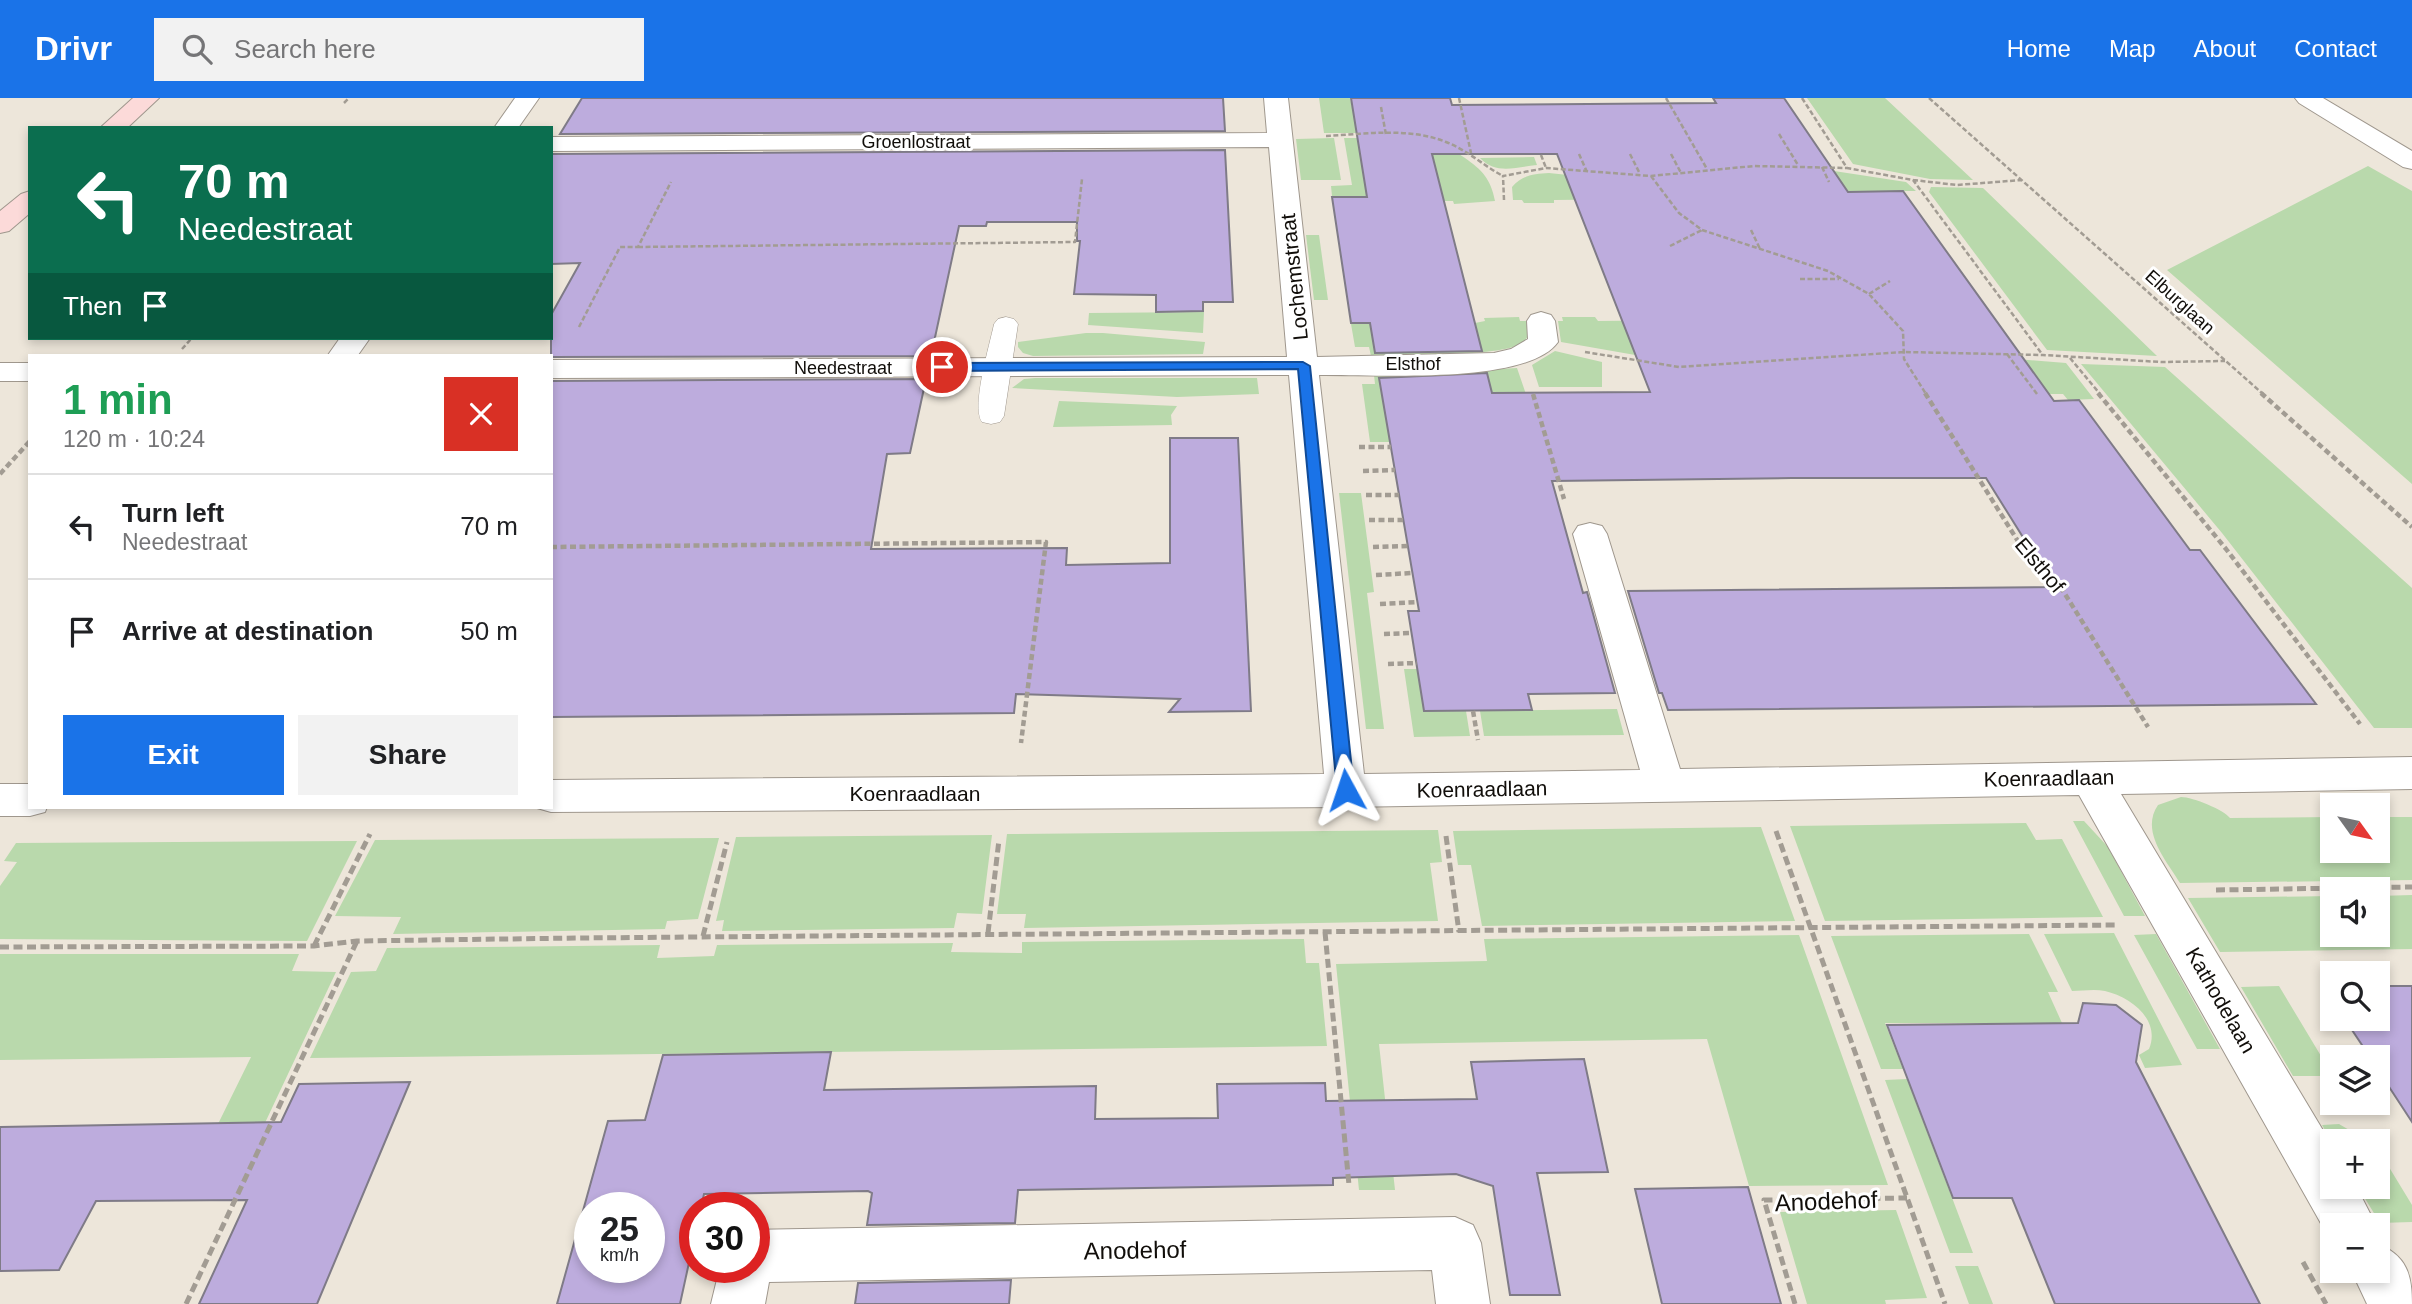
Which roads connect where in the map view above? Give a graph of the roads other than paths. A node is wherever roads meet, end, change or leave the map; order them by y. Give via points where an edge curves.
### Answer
1 (146, 98) edge
2 (527, 98) edge
3 (1276, 98) edge
4 (2307, 98) edge
5 (114, 126) edge
6 (507, 126) edge
7 (1280, 140) junction
8 (553, 144) edge
9 (2412, 162) edge
10 (28, 201) edge
11 (0, 225) edge
12 (1006, 324) dead end
13 (1535, 340) road end
14 (1303, 366) junction
15 (998, 367) junction
16 (553, 369) edge
17 (0, 372) edge
18 (28, 372) edge
19 (991, 416) dead end
20 (1590, 534) road end
21 (2412, 773) edge
22 (2090, 777) junction
23 (1665, 785) junction
24 (1346, 790) junction
25 (553, 796) edge
26 (0, 800) edge
27 (28, 800) edge
28 (2343, 1213) edge
29 (770, 1256) edge
30 (743, 1283) edge
31 (2384, 1283) edge
32 (738, 1304) edge
33 (1463, 1304) edge
34 (2396, 1304) edge

1 - 5 street
2 - 6 street
3 - 7 street, Lochemstraat
4 - 9 street
7 - 8 street, Groenlostraat
7 - 14 street, Lochemstraat
10 - 11 street
12 - 15 lane
13 - 14 street, Elsthof via 1438,365
14 - 15 street, Needestraat
14 - 24 street, Lochemstraat
15 - 16 street, Needestraat
15 - 19 lane
17 - 18 street
20 - 23 street
21 - 22 street, Koenraadlaan
22 - 23 street, Koenraadlaan
22 - 28 street, Kathodelaan
23 - 24 street, Koenraadlaan
24 - 25 street, Koenraadlaan
26 - 27 street
29 - 33 street, Anodehof via 1455,1243
30 - 32 street
31 - 34 street

